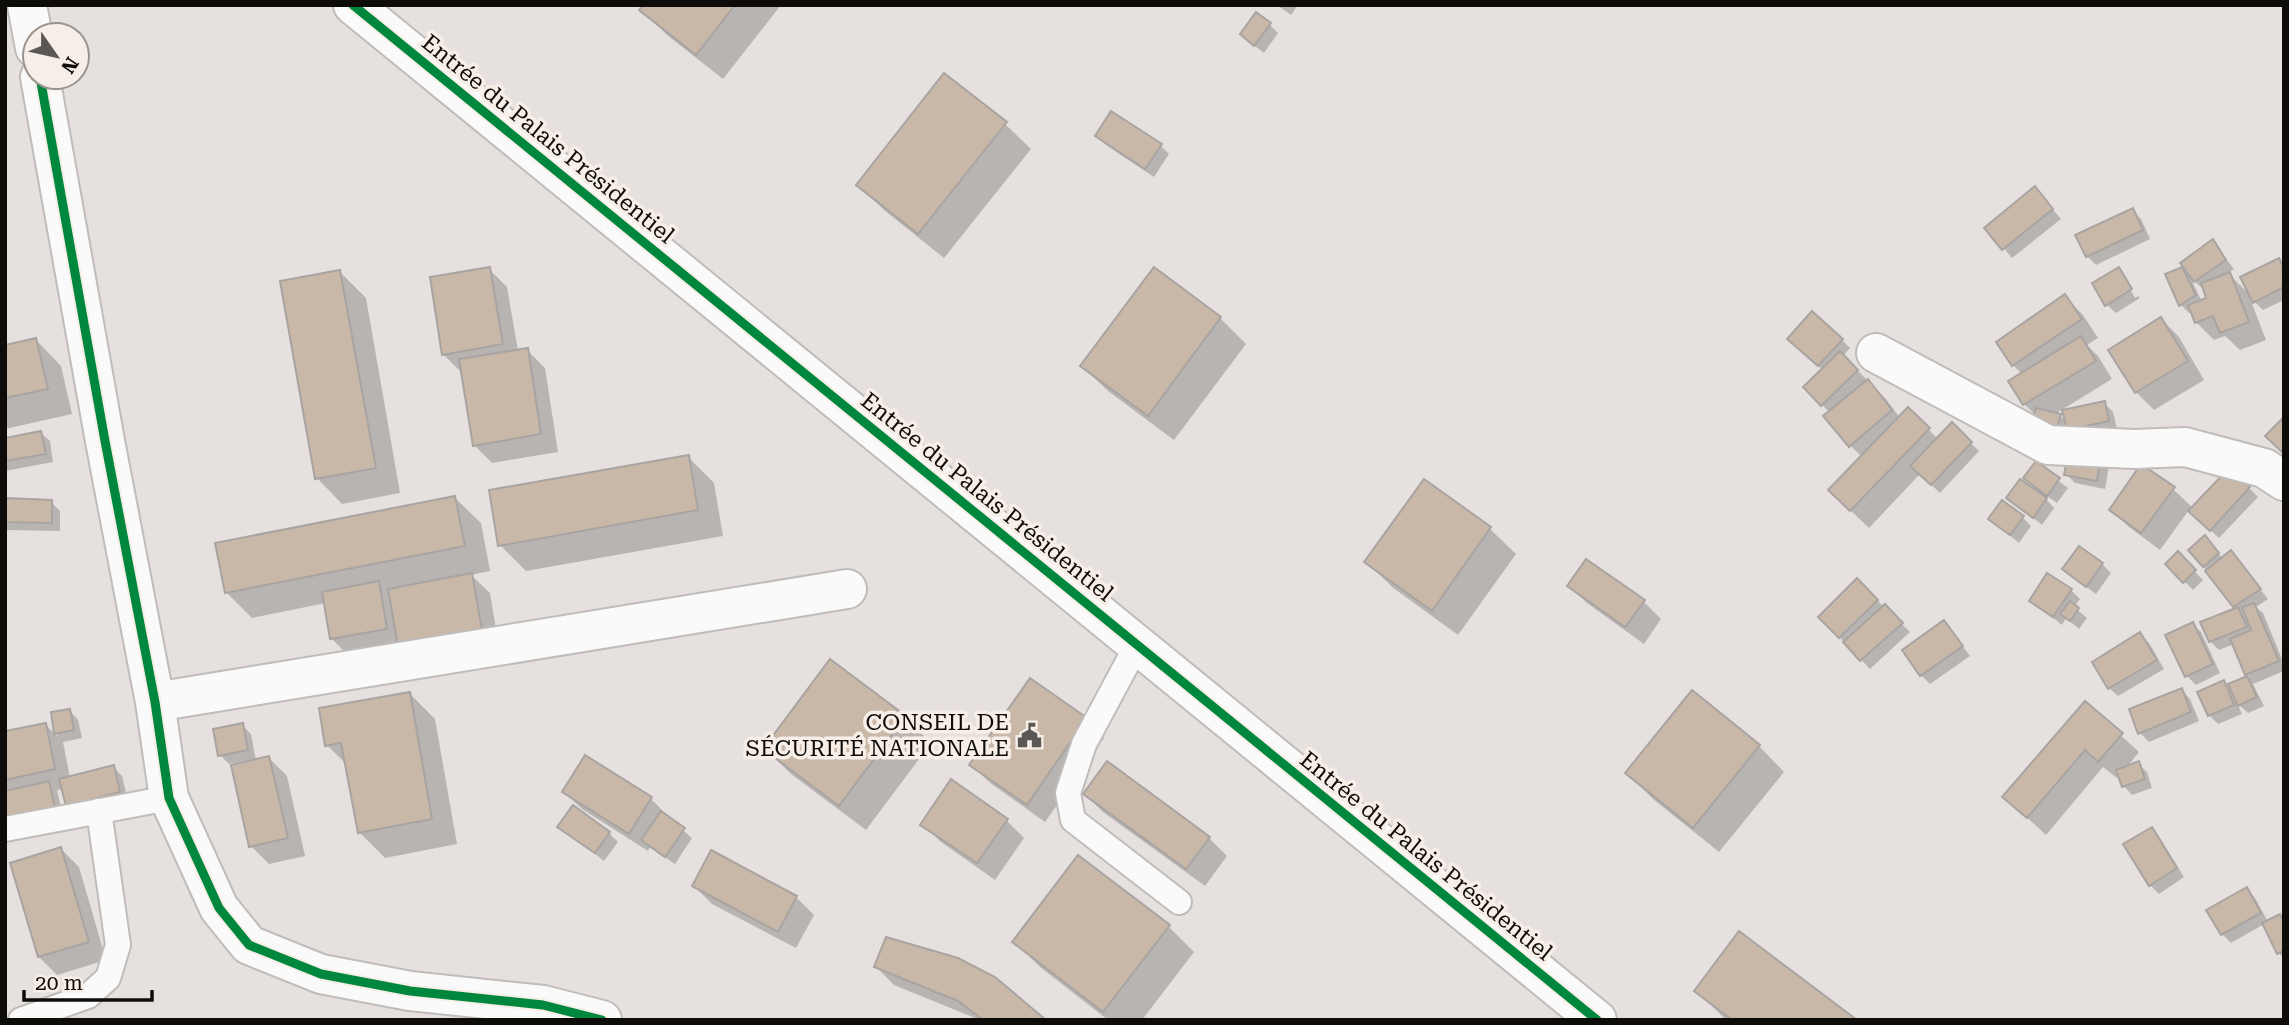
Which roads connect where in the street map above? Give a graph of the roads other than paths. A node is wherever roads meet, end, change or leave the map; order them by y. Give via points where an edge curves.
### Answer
1 (353, 5) edge
2 (42, 91) edge
3 (1876, 353) dead end
4 (2284, 481) edge
5 (847, 589) dead end
6 (1138, 645) junction
7 (155, 702) junction
8 (169, 798) junction
9 (99, 811) junction
10 (5, 829) edge
11 (1179, 902) dead end
12 (21, 1020) edge
13 (602, 1020) edge
14 (1597, 1020) edge

1 - 6 street, Entrée du Palais Présidentiel
2 - 7 street
3 - 4 street via 2048,445 2185,447 2264,468
5 - 7 street
6 - 11 lane via 1084,744 1068,793 1073,820
6 - 14 street, Entrée du Palais Présidentiel
7 - 8 street
8 - 9 lane
8 - 13 street via 219,908 249,945 321,974 410,991 543,1005
9 - 10 lane
9 - 12 lane via 118,945 108,978 88,996

